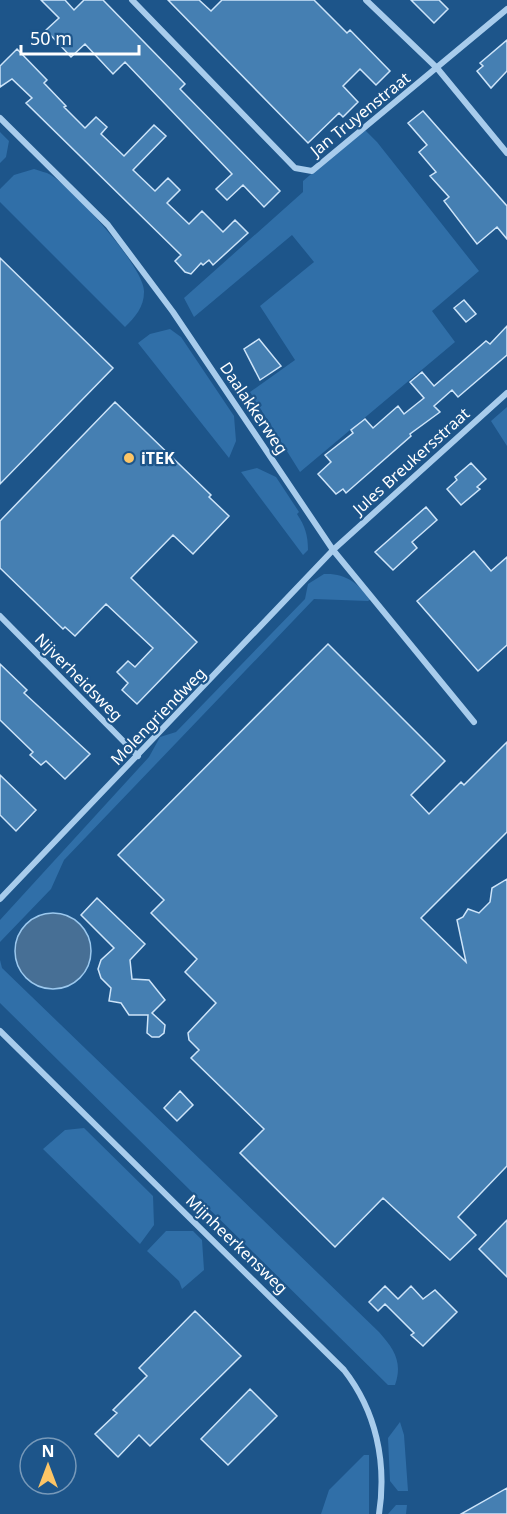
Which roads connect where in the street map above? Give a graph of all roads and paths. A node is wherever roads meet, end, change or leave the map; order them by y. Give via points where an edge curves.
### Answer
1 (132, 0) edge
2 (366, 0) edge
3 (507, 9) edge
4 (437, 68) junction
5 (0, 118) edge
6 (507, 153) edge
7 (507, 393) edge
8 (333, 550) junction
9 (0, 616) edge
10 (474, 722) dead end
11 (138, 756) junction
12 (0, 899) edge
13 (0, 1031) edge
14 (379, 1514) edge

1 - 4 street, Jan Truyenstraat via 295,168 312,171
2 - 4 street
3 - 4 street, Jan Truyenstraat
4 - 6 street
5 - 8 street, Daalakkerweg via 108,225 173,312
7 - 8 street, Jules Breukersstraat
8 - 10 street, Daalakkerweg
8 - 11 street, Molengriendweg
9 - 11 street, Nijverheidsweg
11 - 12 street, Molengriendweg
13 - 14 street, Mijnheerkensweg via 344,1370 364,1400 376,1436

